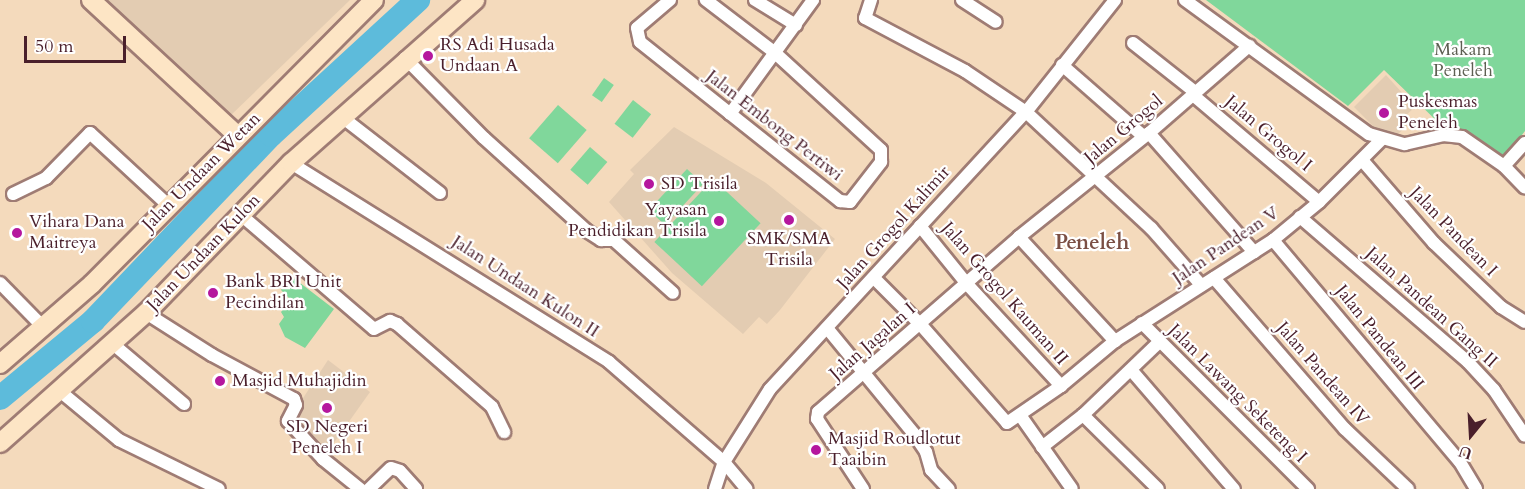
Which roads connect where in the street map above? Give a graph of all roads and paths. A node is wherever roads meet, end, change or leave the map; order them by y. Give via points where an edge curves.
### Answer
1 (91, 0) edge
2 (374, 0) edge
3 (475, 0) edge
4 (670, 0) edge
5 (706, 0) edge
6 (755, 0) edge
7 (813, 0) edge
8 (871, 0) edge
9 (962, 0) edge
10 (1115, 0) edge
11 (1185, 0) edge
12 (996, 22) dead end
13 (796, 25) junction
14 (1133, 43) dead end
15 (1249, 46) junction
16 (774, 52) junction
17 (405, 58) junction
18 (1062, 65) junction
19 (1194, 93) junction
20 (1026, 112) junction
21 (730, 114) junction
22 (342, 117) junction
23 (237, 135) junction
24 (1146, 135) junction
25 (1381, 140) junction
26 (1525, 143) edge
27 (1362, 160) junction
28 (291, 163) junction
29 (1504, 166) junction
30 (1097, 176) junction
31 (1525, 188) edge
32 (440, 193) dead end
33 (13, 194) dead end
34 (1319, 202) junction
35 (169, 206) junction
36 (242, 215) junction
37 (1300, 217) junction
38 (920, 226) junction
39 (1019, 237) junction
40 (1273, 240) junction
41 (1254, 252) junction
42 (874, 278) junction
43 (1214, 278) junction
44 (0, 283) edge
45 (967, 284) junction
46 (1201, 285) junction
47 (673, 293) dead end
48 (146, 313) junction
49 (1525, 322) edge
50 (1142, 323) junction
51 (921, 324) junction
52 (44, 328) junction
53 (826, 328) junction
54 (1159, 342) junction
55 (113, 344) junction
56 (1111, 344) junction
57 (0, 364) edge
58 (1132, 370) junction
59 (868, 376) junction
60 (1060, 386) junction
61 (61, 392) junction
62 (184, 404) dead end
63 (1020, 415) junction
64 (1083, 415) junction
65 (504, 432) dead end
66 (1525, 436) edge
67 (0, 443) edge
68 (1042, 447) junction
69 (724, 462) junction
70 (219, 489) edge
71 (360, 489) edge
72 (369, 489) edge
73 (416, 489) edge
74 (716, 489) edge
75 (747, 489) edge
76 (863, 489) edge
77 (950, 489) edge
78 (1072, 489) edge
79 (1158, 489) edge
80 (1234, 489) edge
81 (1308, 489) edge
82 (1408, 489) edge
83 (1476, 489) edge

1 - 23 main road
2 - 23 main road, Jalan Undaan Wetan
3 - 17 main road, Jalan Undaan Kulon
4 - 21 street, Jalan Embong Pertiwi via 637,28 636,35
5 - 16 street
6 - 13 street
7 - 13 street
8 - 20 street via 865,18 965,71
9 - 12 street
10 - 18 street, Jalan Grogol Kalimir
11 - 15 street
13 - 16 street
14 - 19 street, Jalan Grogol I
15 - 19 street, Jalan Grogol
15 - 25 street via 1290,80
16 - 21 street
16 - 21 street, Jalan Embong Pertiwi via 881,150 883,156 857,197 850,202 840,201
17 - 22 main road, Jalan Undaan Kulon
17 - 47 street via 484,138 587,231 601,240 614,240
18 - 20 street, Jalan Grogol Kalimir
18 - 24 street
19 - 24 street, Jalan Grogol
19 - 34 street, Jalan Grogol I
20 - 30 street
20 - 38 street, Jalan Grogol Kalimir
22 - 28 main road, Jalan Undaan Kulon
22 - 32 street
23 - 35 main road, Jalan Undaan Wetan
24 - 30 street, Jalan Grogol
24 - 41 street
25 - 27 street, Jalan Pandean V
25 - 29 street via 1405,144 1443,135 1462,137
26 - 29 street
27 - 34 street, Jalan Pandean V
27 - 49 street, Jalan Pandean I via 1434,243 1501,308
28 - 36 main road, Jalan Undaan Kulon
28 - 69 street, Jalan Undaan Kulon II via 609,362
29 - 31 street
30 - 39 street, Jalan Grogol
30 - 46 street via 1185,263
33 - 35 street via 46,178 90,133
34 - 37 street, Jalan Pandean V
35 - 52 main road, Jalan Undaan Wetan
36 - 48 main road, Jalan Undaan Kulon
36 - 65 street via 374,329 390,321 397,324 492,407
37 - 40 street, Jalan Pandean V
37 - 66 street, Jalan Pandean Gang II via 1468,362 1494,390
38 - 42 street, Jalan Grogol Kalimir
38 - 45 street, Jalan Grogol Kauman II
39 - 45 street, Jalan Jagalan I
39 - 56 street
40 - 41 street, Jalan Pandean V
40 - 83 street, Jalan Pandean III via 1460,462
41 - 43 street, Jalan Pandean V
42 - 51 street
42 - 53 street, Jalan Grogol Kalimir
43 - 46 street, Jalan Pandean V
43 - 82 street, Jalan Pandean IV via 1345,429
44 - 52 street
45 - 51 street, Jalan Jagalan I
45 - 60 street, Jalan Grogol Kauman II
46 - 50 street, Jalan Pandean V
48 - 55 main road, Jalan Undaan Kulon
48 - 71 street via 212,355 294,399 296,405 287,420 323,459
50 - 54 street, Jalan Lawang Seketeng I
50 - 56 street, Jalan Pandean V
51 - 59 street, Jalan Jagalan I
51 - 63 street via 1004,422
52 - 57 main road, Jalan Undaan Wetan
53 - 59 street
53 - 69 street, Jalan Grogol Kalimir via 770,389
54 - 58 street
54 - 81 street, Jalan Lawang Seketeng I
55 - 61 main road, Jalan Undaan Kulon
55 - 62 street
56 - 60 street, Jalan Pandean V
58 - 64 street
58 - 80 street
59 - 76 street, Jalan Jagalan I via 816,416
59 - 77 street via 926,452 931,470
60 - 63 street, Jalan Pandean V
61 - 67 main road, Jalan Undaan Kulon
61 - 70 street via 119,440
63 - 68 street
64 - 68 street
64 - 79 street
68 - 78 street
69 - 74 street, Jalan Grogol Kalimir
69 - 75 street, Jalan Undaan Kulon II
72 - 73 street via 392,468

